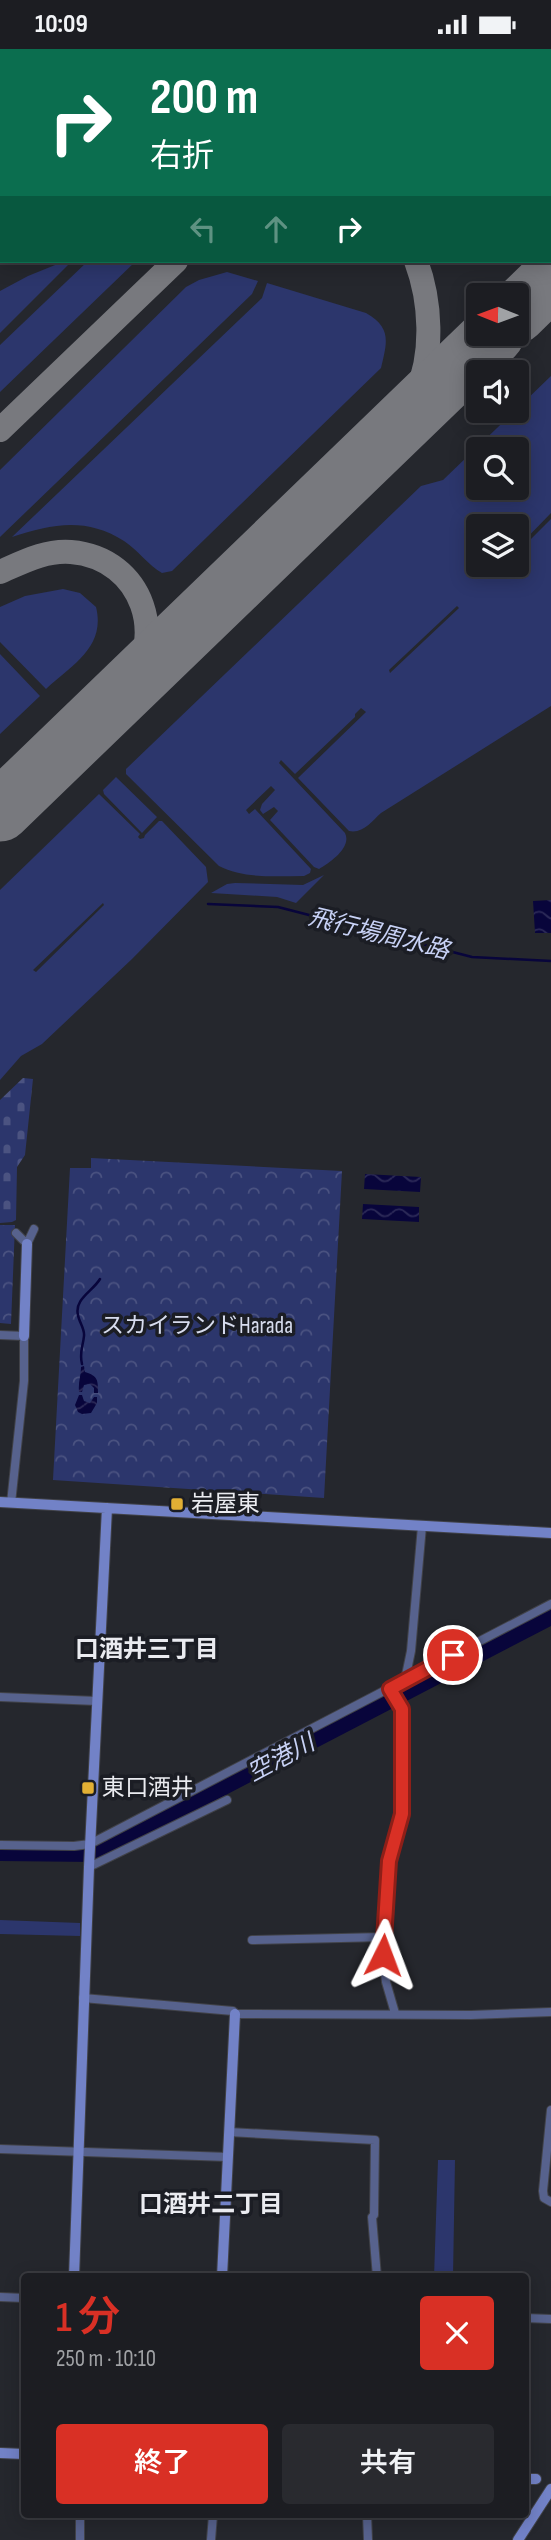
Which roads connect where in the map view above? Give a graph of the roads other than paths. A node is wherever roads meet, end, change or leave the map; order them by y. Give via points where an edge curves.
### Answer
1 (34, 1229) dead end
2 (16, 1233) dead end
3 (27, 1244) junction
4 (0, 1335) edge
5 (24, 1336) junction
6 (6, 1502) edge
7 (107, 1509) junction
8 (422, 1526) junction
9 (551, 1533) edge
10 (551, 1604) edge
11 (405, 1680) junction
12 (391, 1691) junction
13 (0, 1697) edge
14 (97, 1701) junction
15 (227, 1800) dead end
16 (0, 1845) edge
17 (89, 1856) junction
18 (384, 1937) junction
19 (252, 1940) dead end
20 (83, 1998) junction
21 (551, 2012) edge
22 (395, 2013) junction
23 (235, 2014) junction
24 (551, 2110) edge
25 (229, 2132) junction
26 (0, 2150) edge
27 (78, 2153) junction
28 (228, 2157) junction
29 (551, 2202) edge
30 (74, 2273) edge
31 (222, 2273) edge
32 (377, 2273) edge
33 (0, 2297) edge
34 (21, 2298) edge
35 (529, 2318) edge
36 (551, 2319) edge
37 (0, 2453) edge
38 (21, 2454) edge
39 (551, 2489) edge
40 (80, 2518) edge
41 (214, 2518) edge
42 (367, 2518) edge
43 (80, 2540) edge
44 (211, 2540) edge
45 (368, 2540) edge
46 (518, 2540) edge

1 - 3 street
2 - 3 street
3 - 5 street
4 - 5 street
5 - 6 street via 24,1381
6 - 7 street
7 - 8 street
7 - 14 street
8 - 9 street
8 - 11 street
10 - 11 street
11 - 12 street
12 - 17 street
12 - 18 street via 402,1709 404,1729 402,1814 389,1861
13 - 14 street
14 - 17 street
15 - 17 street
16 - 17 street via 74,1846
17 - 20 street
18 - 19 street
18 - 22 street via 386,1982
20 - 23 street
20 - 27 street
21 - 22 street
22 - 23 street
23 - 25 street
24 - 29 street via 543,2191
25 - 28 street
25 - 32 street via 375,2140 372,2217
26 - 27 street
27 - 28 street
27 - 30 street
28 - 31 street
33 - 34 street
35 - 36 street
37 - 38 street
39 - 46 street
40 - 43 street
41 - 44 street
42 - 45 street

